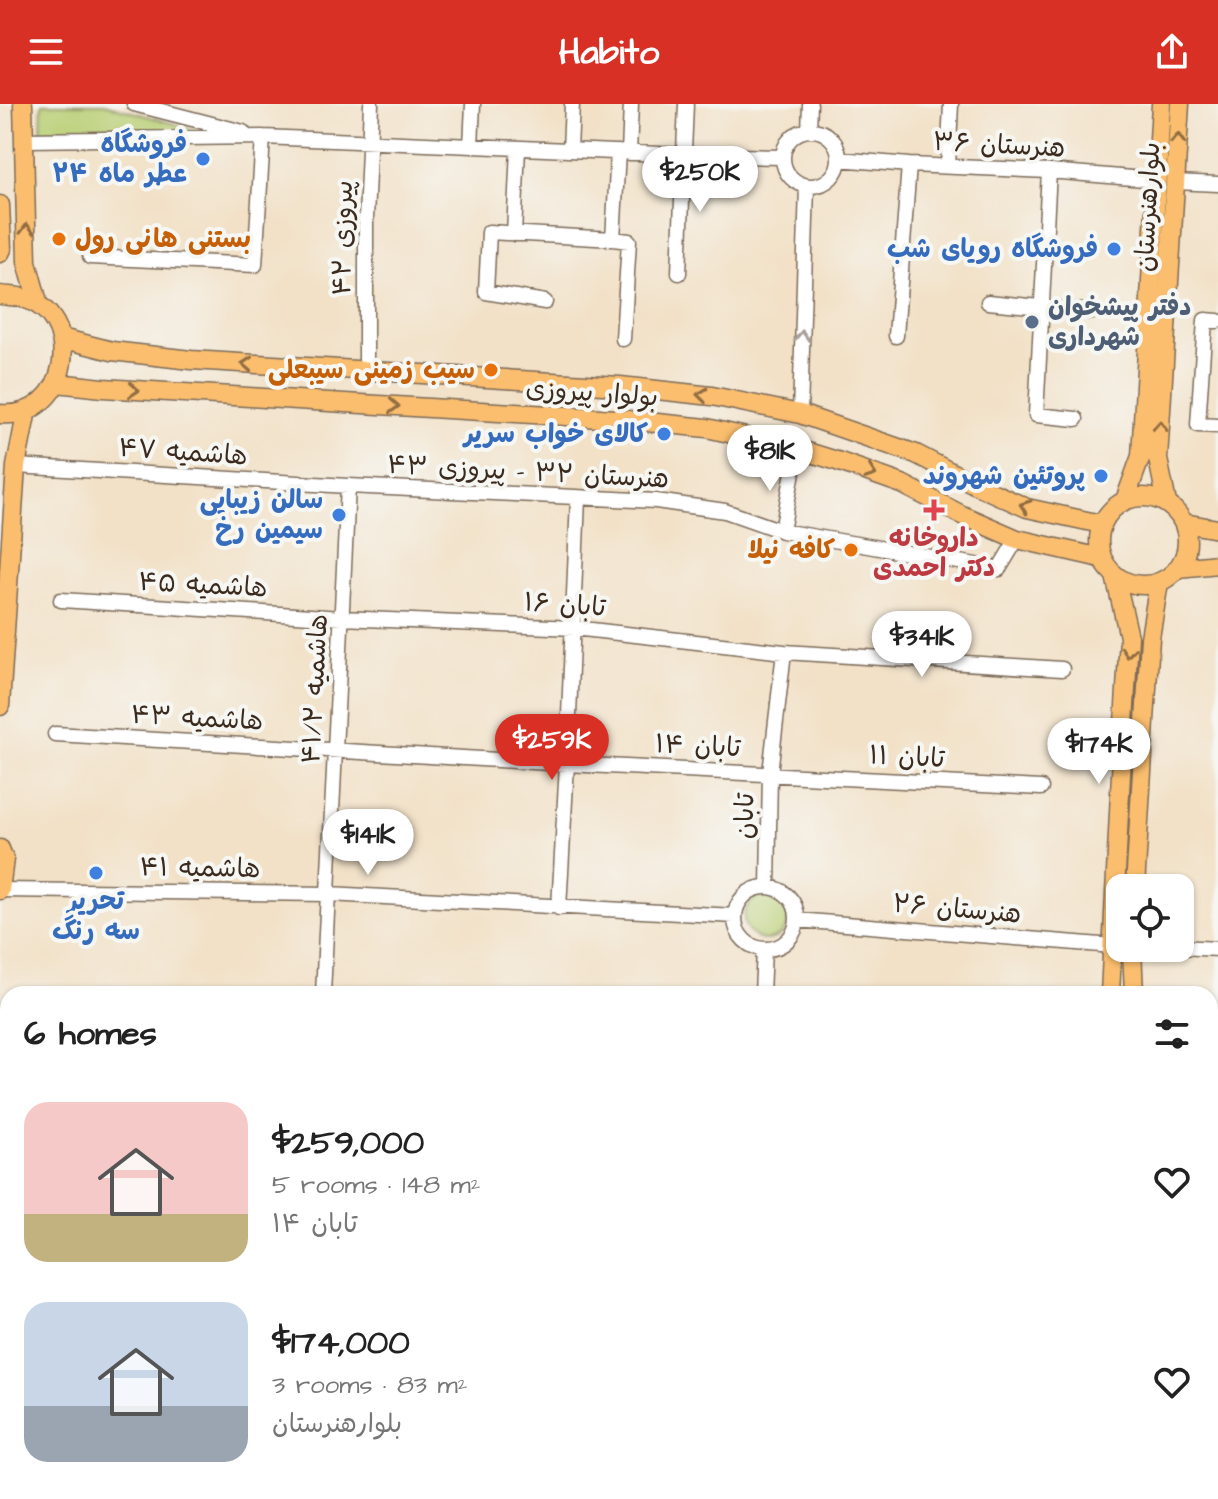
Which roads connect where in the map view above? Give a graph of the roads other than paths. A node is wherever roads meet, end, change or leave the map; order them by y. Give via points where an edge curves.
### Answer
1 (23, 104) edge
2 (134, 104) edge
3 (371, 104) edge
4 (473, 104) edge
5 (572, 104) edge
6 (631, 104) edge
7 (686, 104) edge
8 (810, 104) edge
9 (951, 104) edge
10 (1161, 104) edge
11 (1180, 104) edge
12 (809, 130) junction
13 (263, 137) junction
14 (25, 140) junction
15 (369, 142) junction
16 (471, 146) junction
17 (518, 148) junction
18 (570, 150) junction
19 (623, 152) junction
20 (683, 155) junction
21 (783, 157) junction
22 (839, 159) junction
23 (909, 165) junction
24 (948, 166) junction
25 (1049, 171) junction
26 (1166, 181) junction
27 (1218, 184) edge
28 (807, 186) junction
29 (0, 205) edge
30 (514, 234) junction
31 (613, 239) junction
32 (0, 253) edge
33 (90, 257) dead end
34 (679, 273) dead end
35 (0, 295) edge
36 (545, 302) dead end
37 (988, 302) dead end
38 (39, 306) junction
39 (1042, 307) junction
40 (1092, 312) dead end
41 (1211, 320) edge
42 (896, 336) dead end
43 (61, 338) junction
44 (623, 339) dead end
45 (366, 372) junction
46 (57, 383) junction
47 (27, 410) junction
48 (0, 414) edge
49 (800, 414) junction
50 (1076, 419) dead end
51 (1218, 426) edge
52 (795, 461) dead end
53 (16, 466) junction
54 (348, 486) junction
55 (578, 498) junction
56 (1125, 500) junction
57 (1167, 503) junction
58 (1184, 523) junction
59 (1101, 524) junction
60 (1218, 529) edge
61 (782, 531) junction
62 (1017, 539) junction
63 (1101, 558) junction
64 (1218, 564) edge
65 (1178, 568) junction
66 (1115, 576) junction
67 (1159, 582) junction
68 (61, 600) dead end
69 (342, 618) junction
70 (574, 628) junction
71 (784, 652) junction
72 (1062, 669) dead end
73 (0, 706) edge
74 (55, 734) dead end
75 (336, 750) junction
76 (567, 764) junction
77 (770, 773) junction
78 (1041, 788) dead end
79 (0, 849) edge
80 (1116, 874) edge
81 (1136, 874) edge
82 (768, 887) junction
83 (0, 890) edge
84 (329, 894) junction
85 (559, 908) junction
86 (735, 916) junction
87 (797, 920) junction
88 (1106, 945) edge
89 (1194, 948) edge
90 (764, 949) junction
91 (1218, 949) edge
92 (1112, 962) edge
93 (1133, 962) edge
94 (323, 986) edge
95 (762, 986) edge
96 (1110, 986) edge
97 (1134, 986) edge

1 - 14 main road
2 - 13 street
3 - 15 street, پیروزی ۴۲
4 - 16 street
5 - 18 street
6 - 19 street
7 - 20 street
8 - 12 street
9 - 24 street
10 - 26 main road, بلوارهنرستان
26 -> 11 main road, بلوارهنرستان
12 - 21 street via 794,136
12 - 22 street via 827,135
13 - 14 street
13 - 15 street
13 - 33 street via 255,265
38 -> 14 main road via 27,262
15 - 16 street
15 - 45 street, پیروزی ۴۲
16 - 17 street
17 - 18 street
17 - 30 street
18 - 19 street
19 - 20 street
19 - 31 street
20 - 21 street
20 - 34 street
21 - 28 street via 787,173
22 - 23 street, هنرستان ۳۶
22 - 28 street via 825,183
23 - 24 street, هنرستان ۳۶
23 - 42 street
24 - 25 street, هنرستان ۳۶
25 - 26 street, هنرستان ۳۶
25 - 39 street
26 - 27 street, هنرستان ۳۶
26 - 56 main road, بلوارهنرستان via 1141,456
57 -> 26 main road, بلوارهنرستان via 1158,459
49 -> 28 street
29 - 32 main road
30 - 31 street
30 - 36 street via 489,232 486,292
31 - 44 street via 629,241
35 - 38 main road
37 - 39 street
38 - 43 main road
39 - 40 street
39 - 50 street via 1036,415
41 - 51 street via 1198,425
45 -> 43 main road, بولوار پیروزی via 191,360 112,351
43 - 46 main road via 64,353
49 -> 45 main road, بولوار پیروزی via 712,396 620,386
46 - 47 main road
46 -> 62 main road, بولوار پیروزی via 707,428 798,449 902,484
47 - 48 main road
47 - 53 main road
59 -> 49 main road, بولوار پیروزی via 1027,508 916,454
52 - 61 street
53 - 54 street, هاشمیه ۴۷
53 - 73 main road
54 - 55 street, هنرستان ۳۲ - پیروزی ۴۳
54 - 69 street, هاشمیه ۴۱/۲
55 - 61 street, هنرستان ۳۲ - پیروزی ۴۳ via 725,511
55 - 70 street
56 - 57 main road via 1154,497
56 - 59 main road
57 - 58 main road
58 - 60 main road
58 - 65 main road via 1187,546
59 - 63 main road
61 - 62 street, هنرستان ۳۲ - پیروزی ۴۳ via 999,569
62 - 63 main road, بولوار پیروزی
63 - 66 main road
64 - 65 main road
65 - 67 main road
66 - 67 main road via 1136,585
66 -> 80 main road via 1129,637
67 - 81 main road via 1150,638
68 - 69 street, هاشمیه ۴۵
69 - 70 street, تابان ۱۶
69 - 75 street, هاشمیه ۴۱/۲
70 - 71 street, تابان ۱۶
70 - 76 street
71 - 72 street, تابان ۱۶
71 - 77 street, تابان
74 - 75 street, هاشمیه ۴۳
75 - 76 street, تابان ۱۴
75 - 84 street, هاشمیه ۴۱/۲
76 - 77 street, تابان ۱۴
76 - 85 street
77 - 78 street, تابان ۱۱
77 - 82 street, تابان
79 - 83 main road
82 - 86 street via 745,895
82 - 87 street via 789,897
83 - 84 street, هاشمیه ۴۱
84 - 85 street, هاشمیه ۴۱
84 - 94 street, هاشمیه ۴۱/۲
85 - 86 street, هاشمیه ۴۱
86 - 90 street via 743,939
87 - 88 street, هنرستان ۲۶
87 - 90 street via 787,941
89 - 91 street
90 - 95 street
92 - 96 main road
93 - 97 main road

